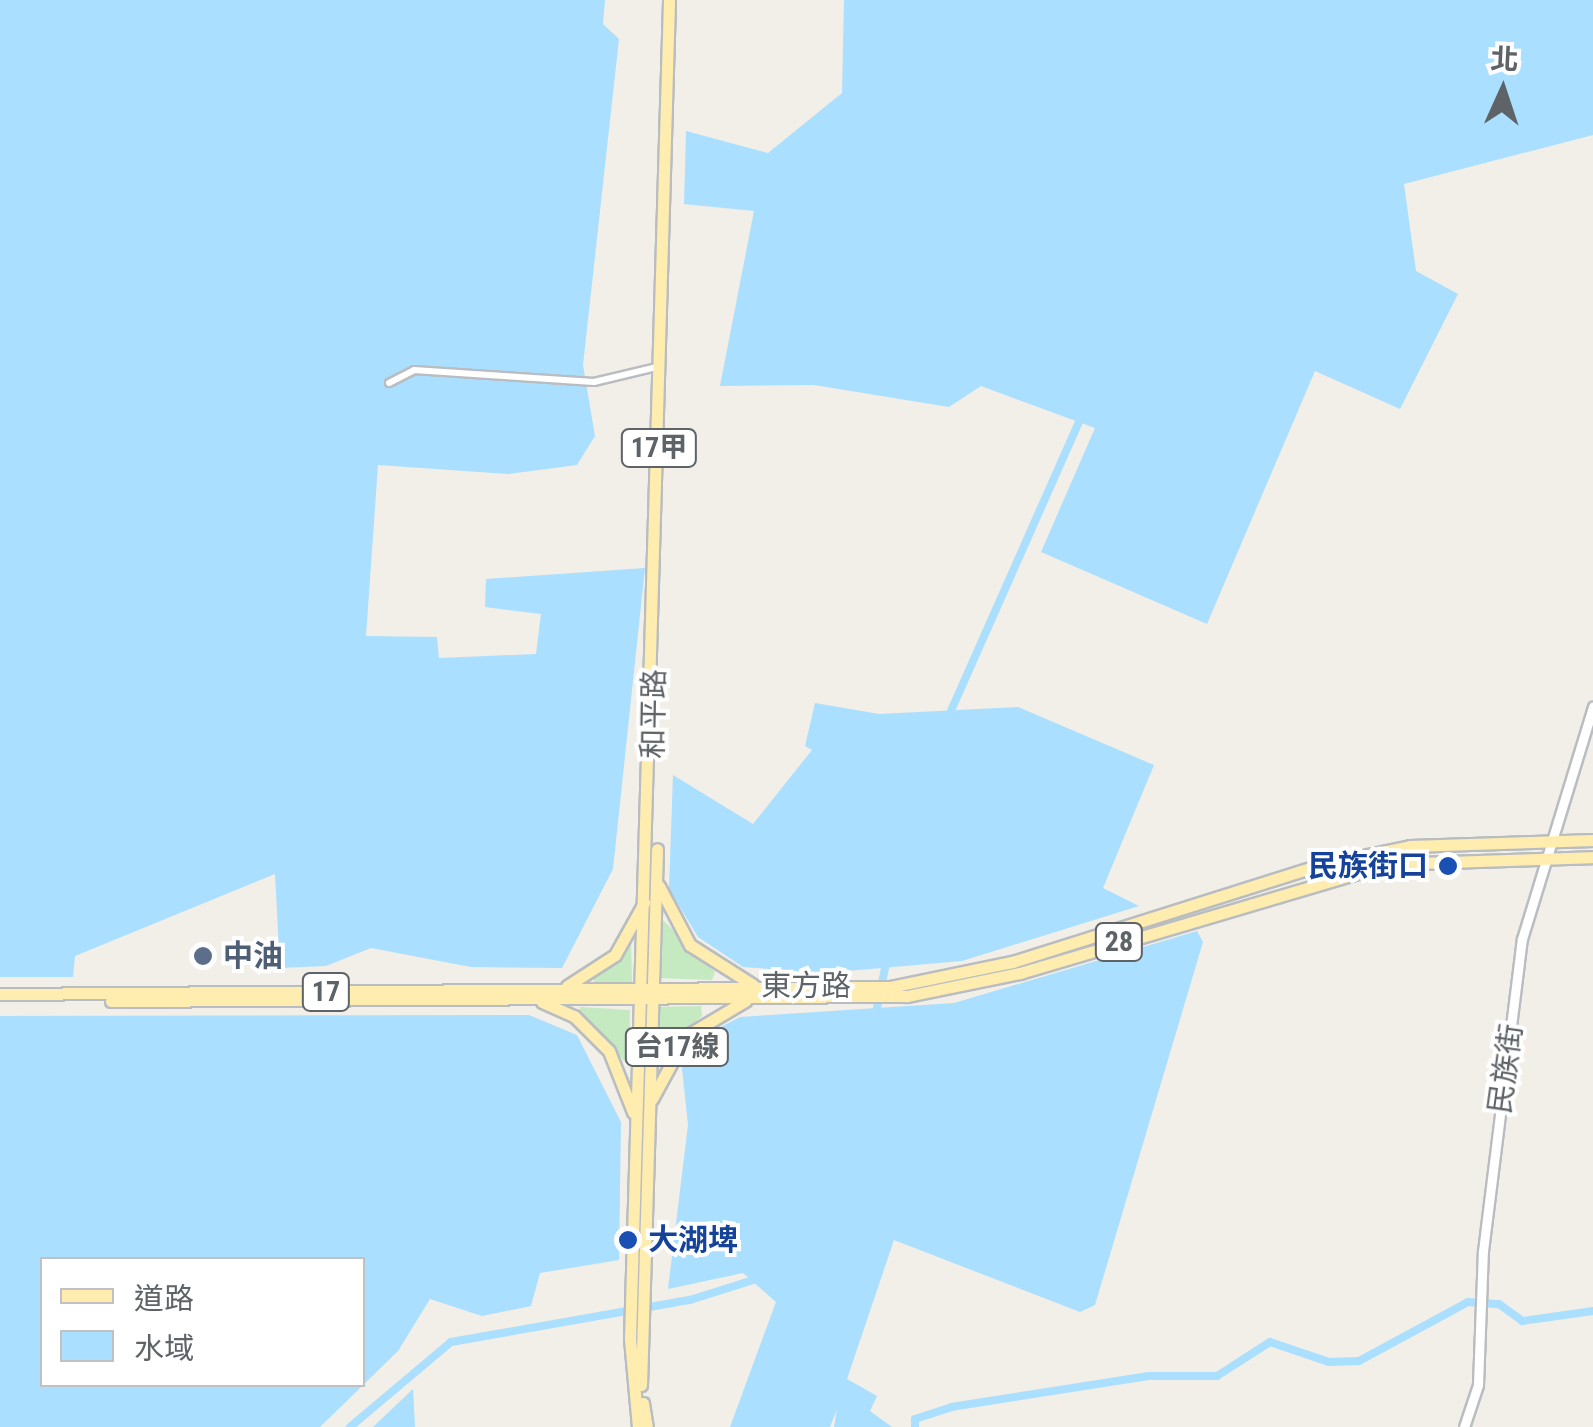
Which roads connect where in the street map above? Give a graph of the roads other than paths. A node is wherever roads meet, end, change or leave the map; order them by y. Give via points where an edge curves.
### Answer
1 (672, 0) edge
2 (660, 366) junction
3 (389, 383) dead end
4 (1593, 708) edge
5 (1593, 840) edge
6 (1548, 841) junction
7 (1544, 858) junction
8 (1593, 858) edge
9 (658, 882) junction
10 (648, 895) junction
11 (560, 990) junction
12 (756, 992) junction
13 (646, 993) junction
14 (0, 994) edge
15 (528, 998) junction
16 (0, 1002) edge
17 (642, 1137) junction
18 (637, 1308) junction
19 (638, 1427) edge
20 (646, 1427) edge
21 (1464, 1427) edge

1 - 2 main road, 和平路 / 17甲
1 - 9 main road, 和平路 / 17甲
2 - 3 street via 594,382 414,370
2 - 10 main road, 和平路 / 17甲
4 - 6 street
5 - 6 main road, 東方路 / 28
6 - 7 street, 民族街
6 - 12 main road, 東方路 / 28 via 1410,846 1320,865 935,981
7 - 8 main road, 東方路 / 28
7 - 12 main road, 東方路 / 28 via 1437,856 1362,869 935,992
7 - 21 street, 民族街 via 1522,939 1481,1283 1478,1385
9 - 12 main road via 690,945
9 - 13 main road, 和平路 / 17甲
10 - 11 main road via 615,955
10 - 13 main road, 和平路 / 17甲
11 - 13 main road, 東方路 / 17
11 - 14 main road, 東方路 / 17
12 - 13 main road, 東方路 / 28
12 - 17 main road, 台17線 via 686,1036 653,1093
13 - 15 main road, 東方路 / 17
13 - 17 main road, 和平路
15 - 16 main road, 東方路 / 17
15 - 17 main road, 台17線 via 574,1016 610,1051
17 - 18 main road, 和平路
18 - 19 main road, 和平路
18 - 20 main road, 和平路

